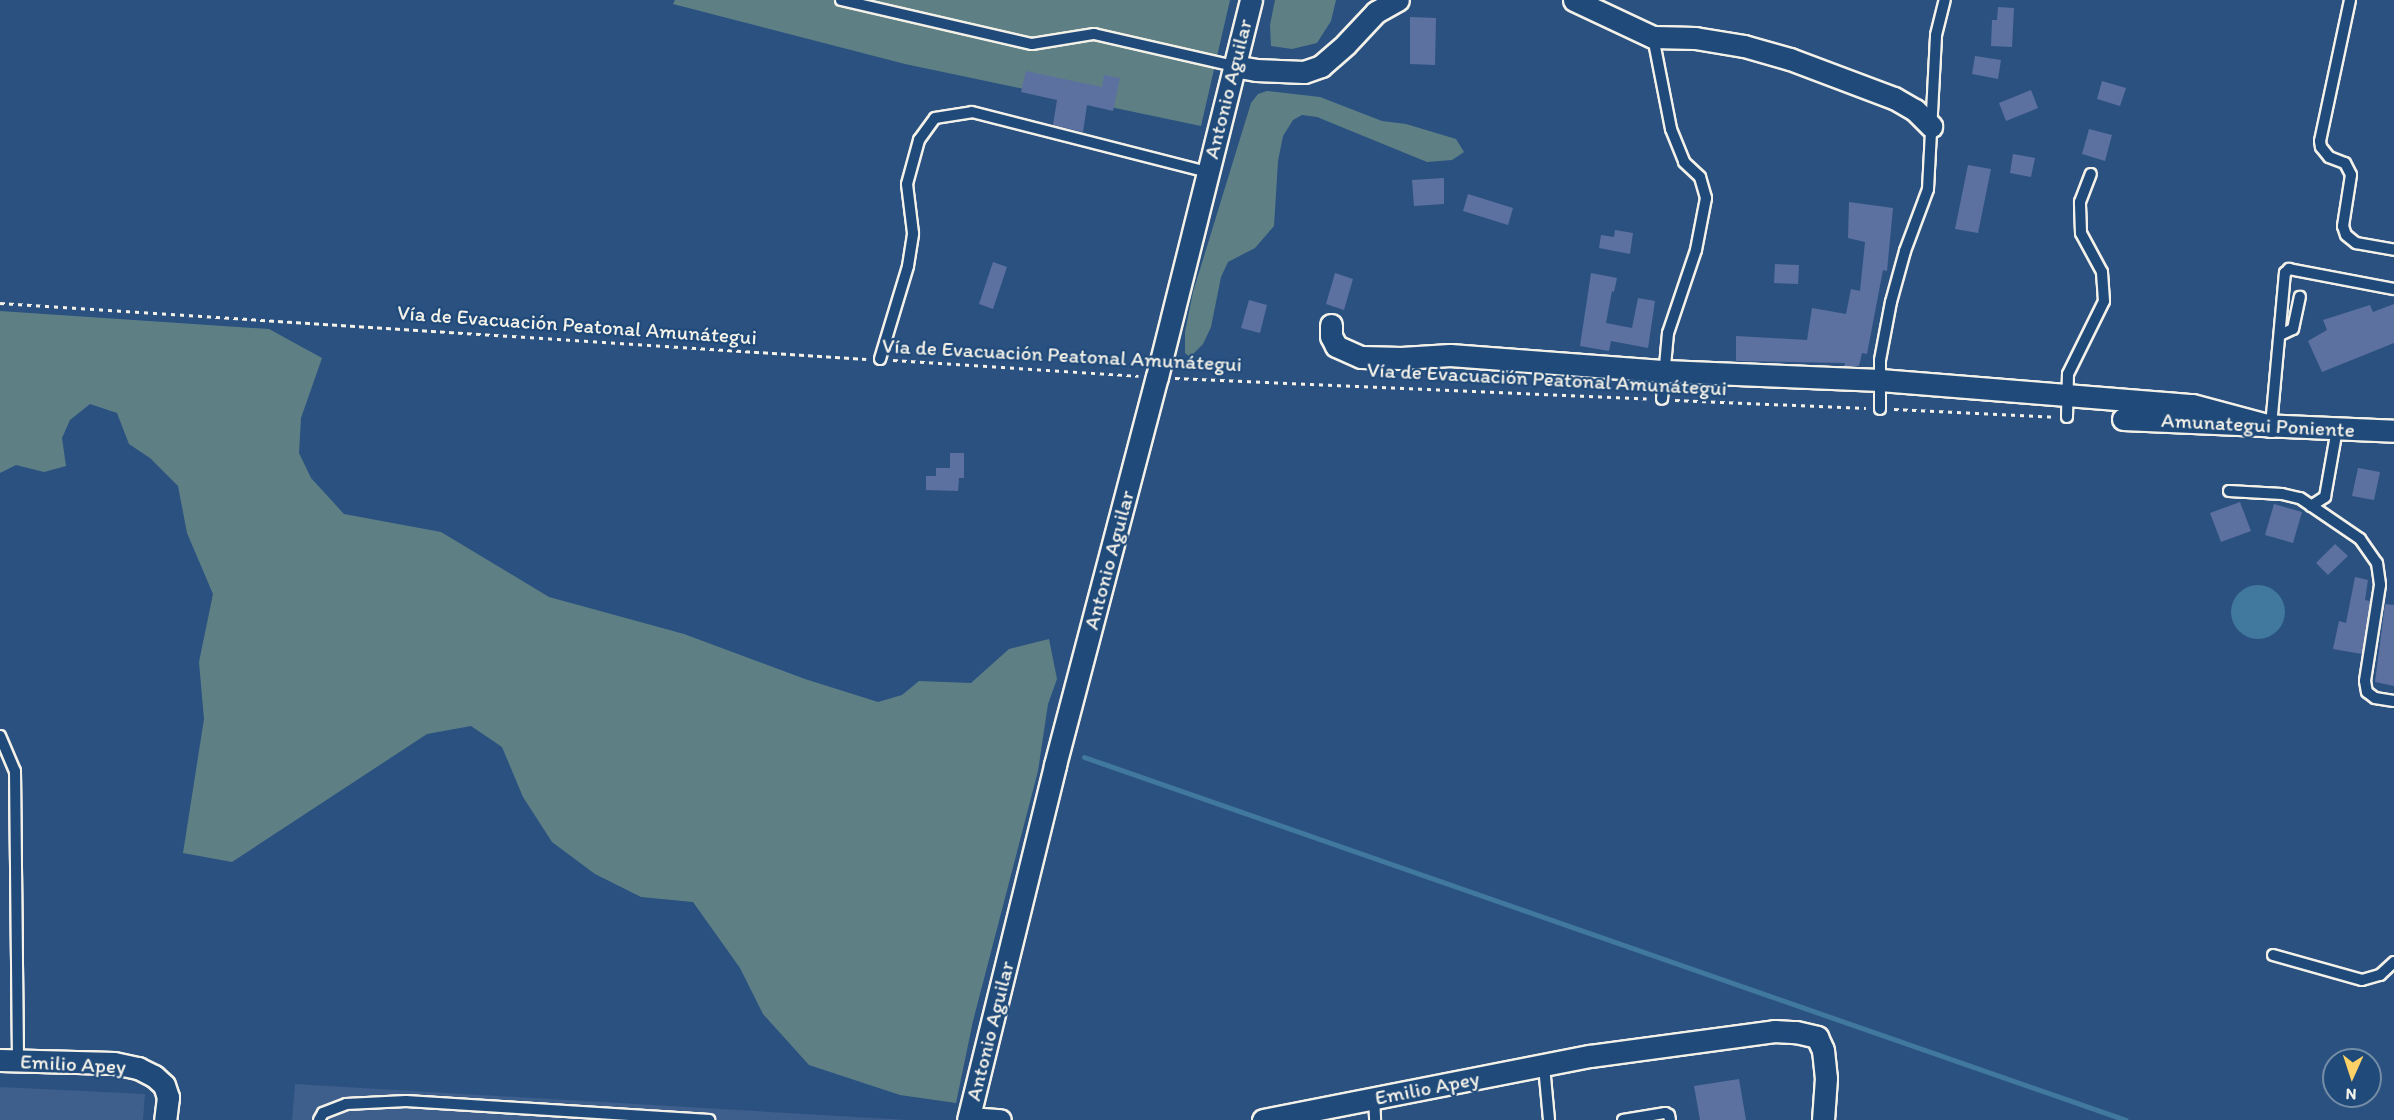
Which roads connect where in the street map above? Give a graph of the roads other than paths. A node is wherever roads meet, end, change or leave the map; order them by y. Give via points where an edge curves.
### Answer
1 (841, 0) edge
2 (1251, 0) edge
3 (1398, 0) edge
4 (1574, 0) edge
5 (1945, 0) edge
6 (2350, 0) edge
7 (1653, 37) junction
8 (1234, 66) junction
9 (1931, 126) junction
10 (1208, 172) junction
11 (2091, 174) dead end
12 (2394, 250) edge
13 (2394, 289) edge
14 (2300, 297) dead end
15 (1331, 325) dead end
16 (2280, 336) junction
17 (880, 359) road end
18 (1665, 371) junction
19 (1880, 380) junction
20 (2067, 395) junction
21 (1662, 399) road end
22 (1880, 409) road end
23 (2067, 417) road end
24 (2123, 420) dead end
25 (2271, 426) junction
26 (2337, 429) junction
27 (2394, 431) edge
28 (2229, 491) dead end
29 (2311, 506) junction
30 (2394, 700) edge
31 (0, 736) edge
32 (2273, 956) dead end
33 (2394, 962) edge
34 (9, 1060) edge
35 (1544, 1066) junction
36 (1374, 1098) junction
37 (969, 1119) edge
38 (165, 1120) edge
39 (320, 1120) edge
40 (709, 1120) edge
41 (1000, 1120) edge
42 (1263, 1120) edge
43 (1375, 1120) edge
44 (1549, 1120) edge
45 (1623, 1120) edge
46 (1670, 1120) edge
47 (1822, 1120) edge

1 - 8 lane via 1032,44 1094,34
2 - 8 street, Antonio Aguilar
3 - 8 street via 1376,12 1321,66 1304,72
4 - 7 street
5 - 9 lane via 1936,35
6 - 12 lane via 2321,147 2329,157 2345,164 2351,175 2343,226 2346,235 2356,243
7 - 9 street via 1695,38 1790,59 1894,98 1915,110
7 - 18 lane via 1671,129 1684,162 1700,177 1706,198 1696,250 1668,333
8 - 10 street, Antonio Aguilar
9 - 19 lane via 1928,189 1891,302
10 - 17 lane via 972,112 935,118 919,140 907,184 913,233 908,266
10 - 37 street, Antonio Aguilar via 1055,765
11 - 20 lane via 2080,202 2081,233 2102,272 2104,301 2068,374
13 - 16 lane via 2289,269 2285,273
14 - 16 lane via 2293,329
15 - 18 street via 1336,346 1361,357 1450,355
16 - 25 lane
18 - 19 street
18 - 21 lane
19 - 20 street
19 - 22 lane
20 - 23 lane
20 - 25 street via 2192,405
24 - 25 street, Amunategui Poniente
25 - 26 street, Amunategui Poniente
26 - 27 street, Amunategui Poniente
26 - 29 lane via 2325,496
28 - 29 lane via 2282,494 2300,498
29 - 30 lane via 2360,538 2377,563 2380,585 2367,692 2375,698
31 - 34 lane via 15,771
32 - 33 lane via 2362,980 2380,975
34 - 38 street, Emilio Apey via 114,1063 138,1068 164,1085 168,1097
35 - 36 street, Emilio Apey
35 - 44 lane
35 - 47 street, Emilio Apey via 1774,1031 1796,1032 1817,1037 1823,1050 1826,1077
36 - 42 street, Emilio Apey
36 - 43 lane
37 - 41 street
39 - 40 lane via 322,1113 346,1104 406,1101
45 - 46 lane via 1665,1113

